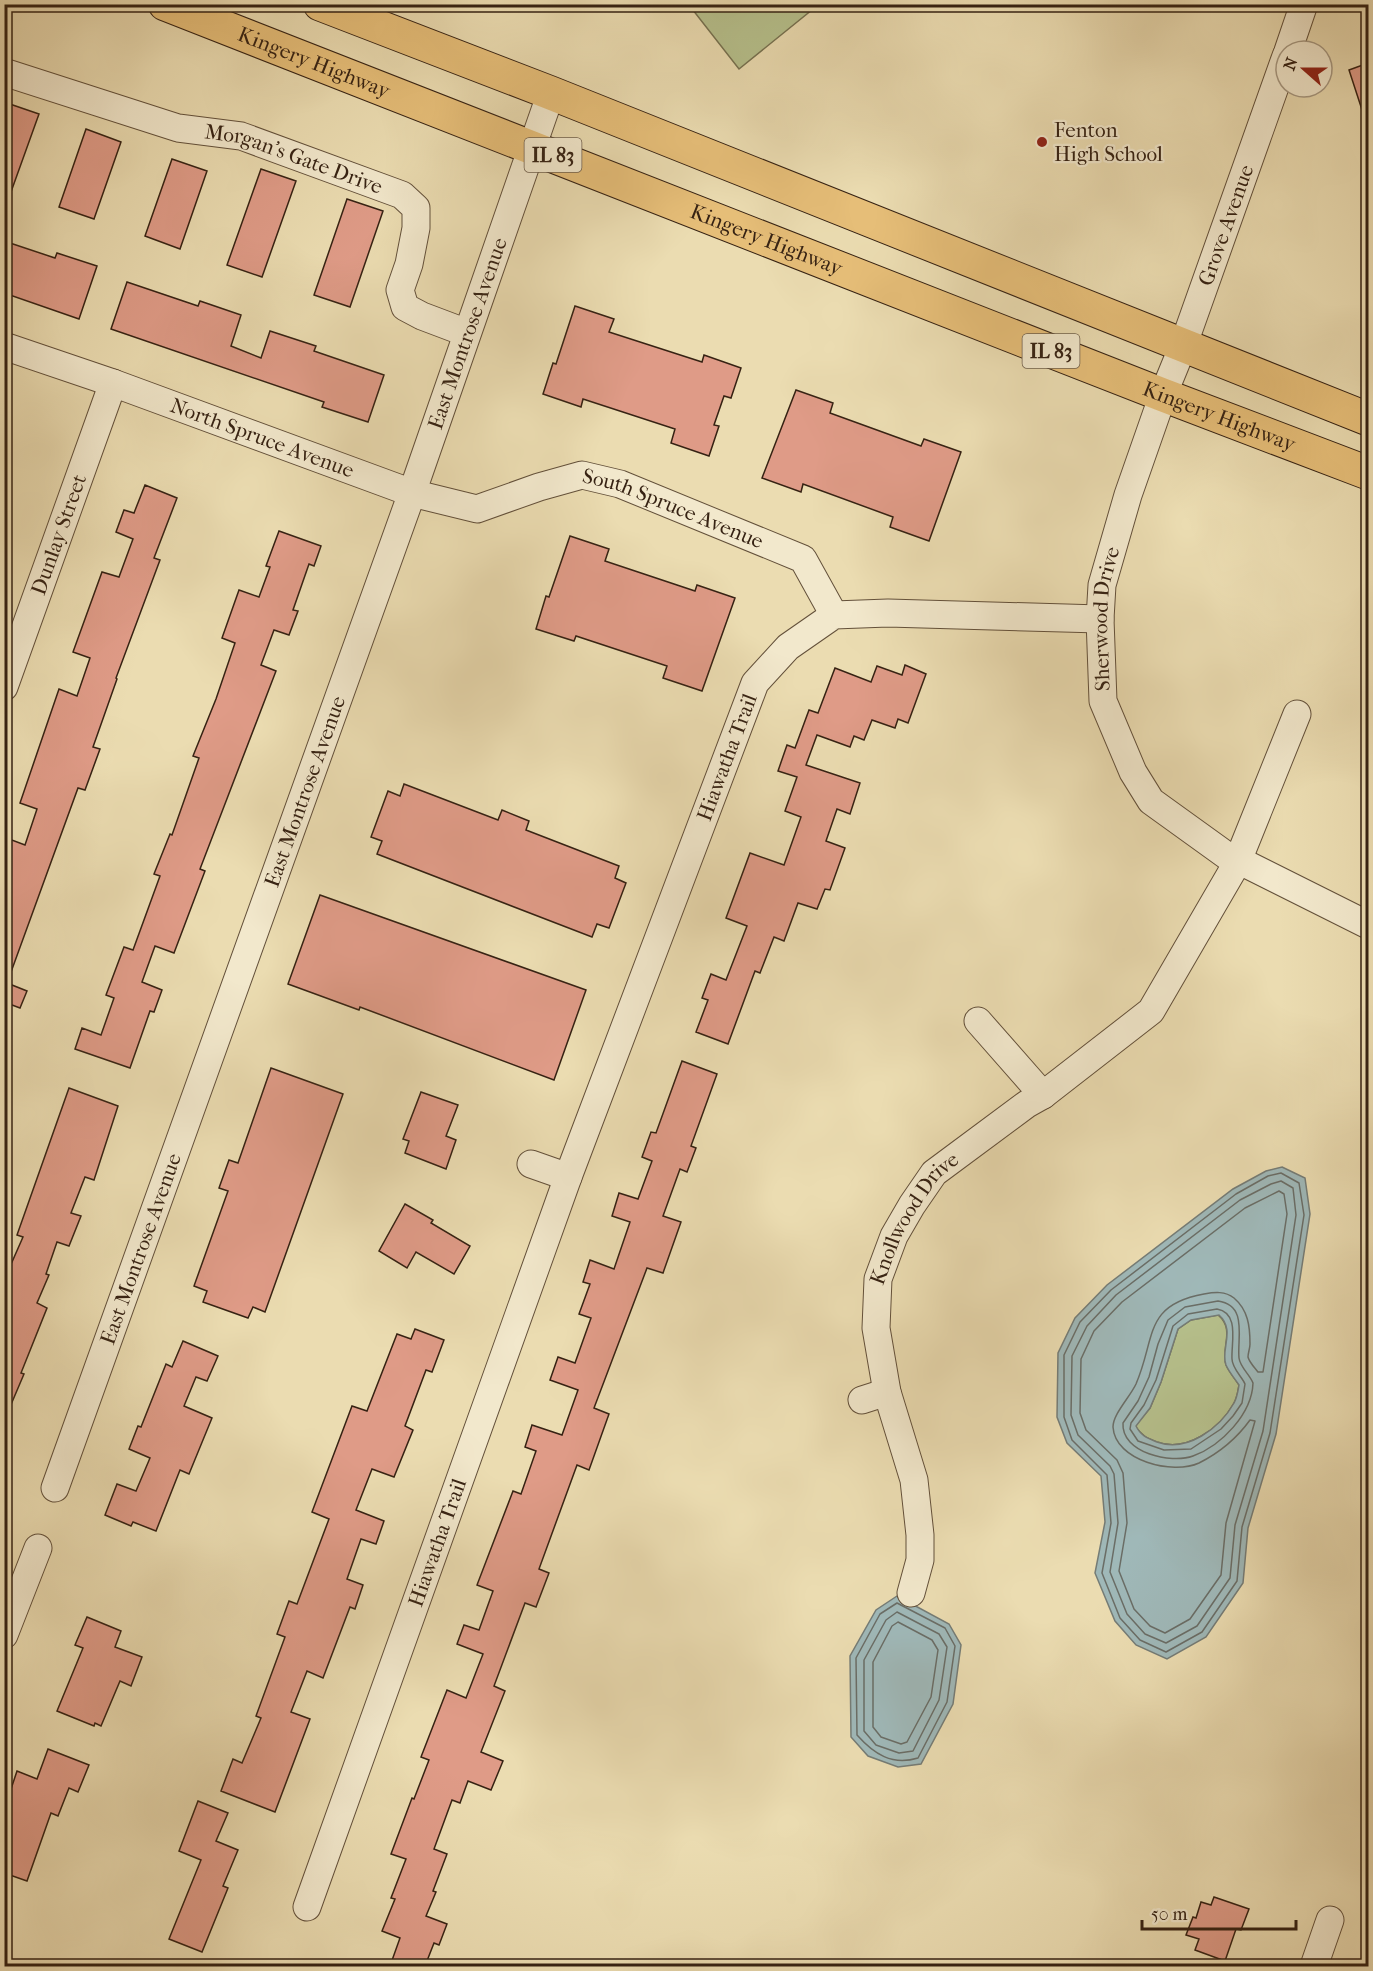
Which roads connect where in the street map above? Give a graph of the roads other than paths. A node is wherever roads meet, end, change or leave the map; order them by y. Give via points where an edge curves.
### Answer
1 (165, 4) edge
2 (320, 4) edge
3 (1304, 4) edge
4 (1292, 39) edge
5 (4, 72) edge
6 (1274, 90) edge
7 (551, 93) junction
8 (531, 147) junction
9 (467, 333) junction
10 (4, 346) edge
11 (1184, 346) junction
12 (113, 383) junction
13 (1163, 395) junction
14 (1368, 419) edge
15 (1368, 473) edge
16 (412, 493) junction
17 (834, 615) junction
18 (1100, 619) junction
19 (4, 687) edge
20 (1297, 714) dead end
21 (1236, 861) junction
22 (1368, 925) edge
23 (978, 1021) dead end
24 (1043, 1095) junction
25 (531, 1164) dead end
26 (568, 1178) junction
27 (887, 1392) junction
28 (862, 1400) dead end
29 (55, 1488) dead end
30 (38, 1548) dead end
31 (911, 1593) dead end
32 (4, 1635) edge
33 (307, 1906) dead end
34 (1330, 1920) dead end
35 (1314, 1966) edge

1 - 8 highway, Kingery Highway / IL 83
2 - 7 highway, IL 83
3 - 4 street
5 - 9 street, Morgan's Gate Drive via 178,128 241,136 402,195 416,208 409,264 400,290 405,307
6 - 11 street, Grove Avenue
7 - 8 street, East Montrose Avenue
7 - 11 highway, IL 83
8 - 9 street, East Montrose Avenue
8 - 13 highway, Kingery Highway / IL 83
9 - 16 street, East Montrose Avenue
10 - 12 street, North Spruce Avenue
11 - 13 street, Grove Avenue
11 - 14 highway, IL 83
12 - 16 street, North Spruce Avenue
12 - 19 street, Dunlay Street
13 - 15 highway, Kingery Highway / IL 83
13 - 18 street, Sherwood Drive via 1105,573
16 - 17 street, South Spruce Avenue via 477,509 582,475 620,484 803,559
16 - 29 street, East Montrose Avenue
17 - 18 street
17 - 26 street, Hiawatha Trail via 788,647 754,683
18 - 21 street, Sherwood Drive via 1103,701 1133,771 1151,801
20 - 21 street, Knollwood Drive
21 - 22 street, Sherwood Drive
21 - 24 street, Knollwood Drive via 1151,1011
23 - 24 street
24 - 27 street, Knollwood Drive via 934,1173 894,1236 878,1278 876,1328
25 - 26 street
26 - 33 street, Hiawatha Trail
27 - 28 street
27 - 31 street, Knollwood Drive via 914,1480 920,1560
30 - 32 street
34 - 35 street

